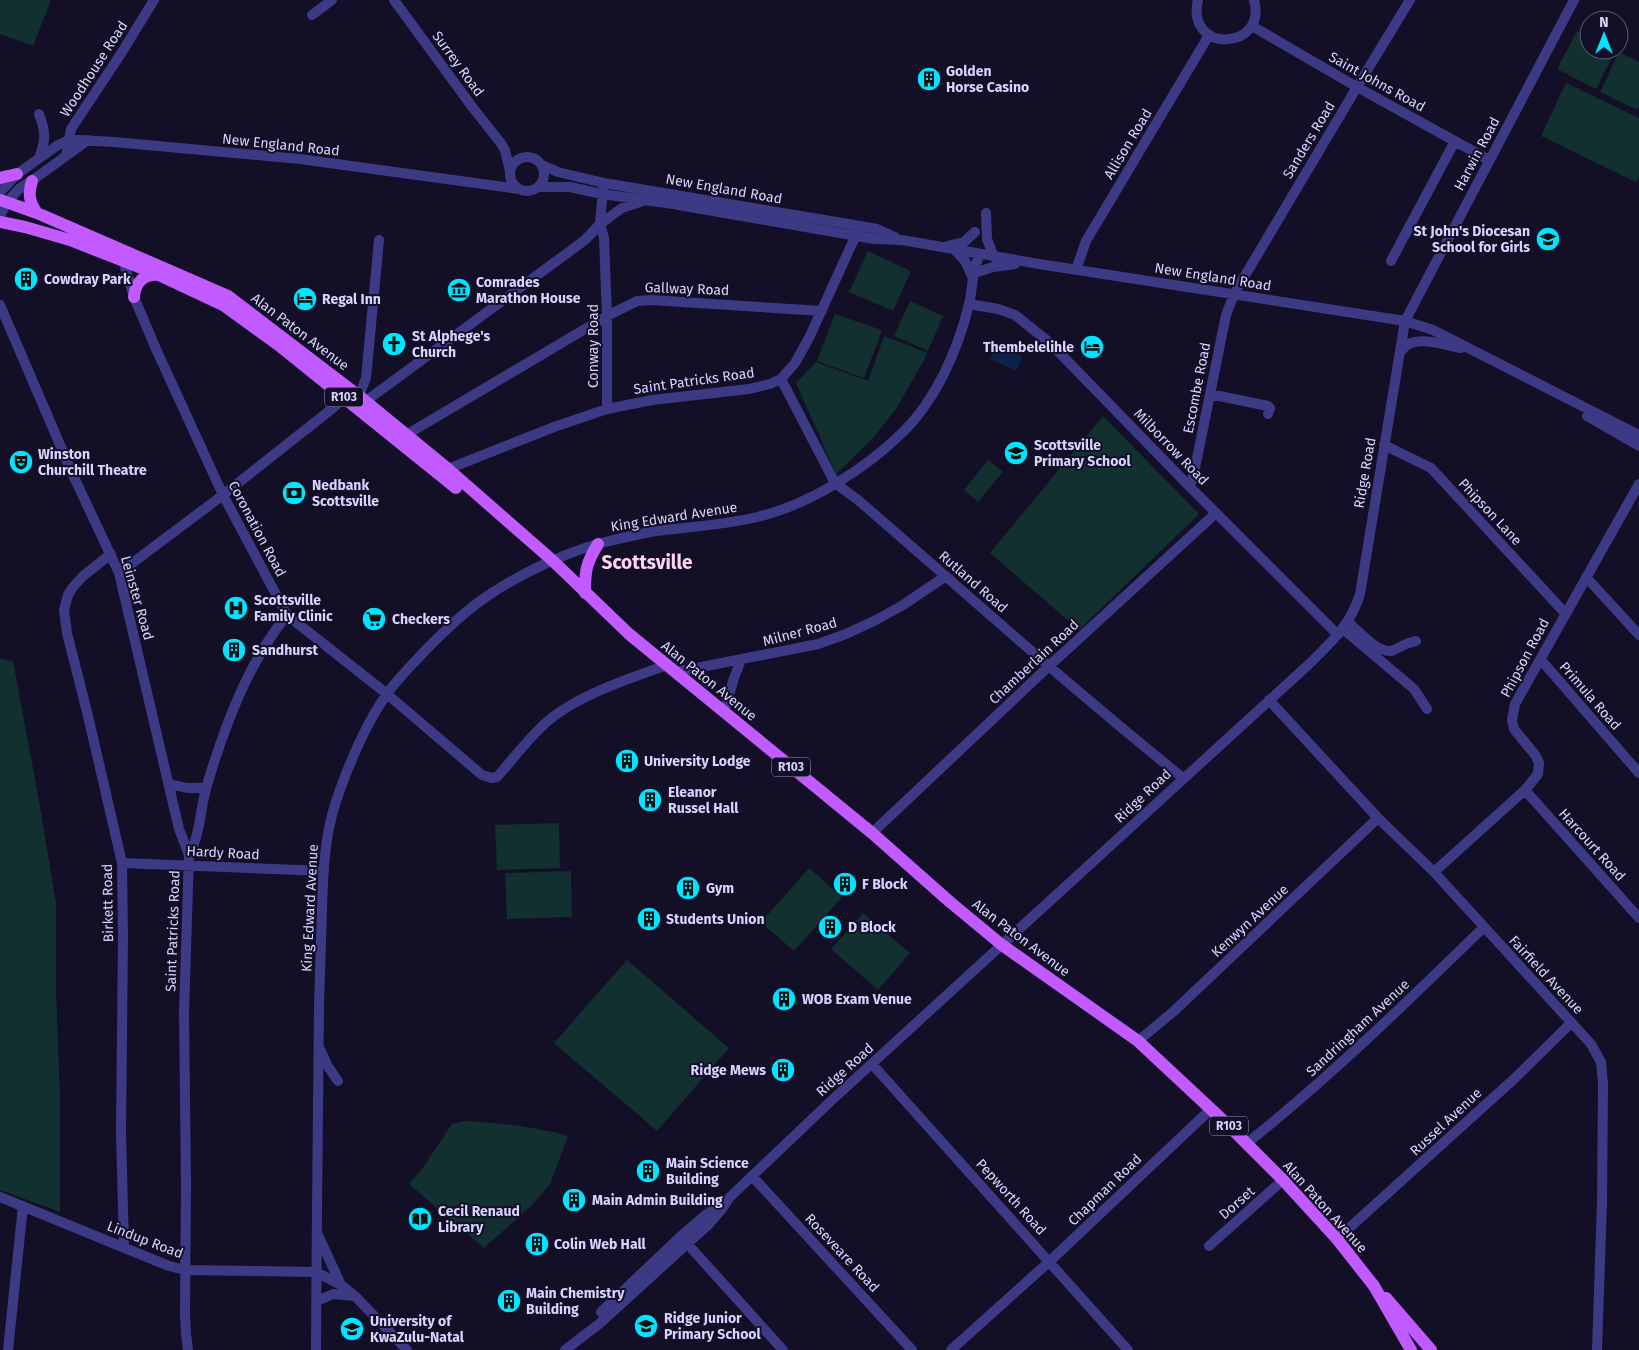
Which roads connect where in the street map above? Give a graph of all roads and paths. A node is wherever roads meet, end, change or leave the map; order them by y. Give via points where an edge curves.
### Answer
1 (154, 0) edge
2 (332, 0) edge
3 (394, 0) edge
4 (1198, 0) edge
5 (1254, 0) edge
6 (1410, 0) edge
7 (1571, 1) edge
8 (312, 15) dead end
9 (1252, 26) junction
10 (1208, 35) junction
11 (1356, 87) junction
12 (39, 114) dead end
13 (69, 140) junction
14 (88, 140) junction
15 (1454, 141) junction
16 (500, 142) junction
17 (66, 156) junction
18 (523, 158) junction
19 (38, 159) junction
20 (1489, 160) junction
21 (542, 166) junction
22 (510, 173) junction
23 (17, 174) junction
24 (0, 178) edge
25 (32, 181) junction
26 (470, 182) junction
27 (604, 182) junction
28 (539, 187) junction
29 (519, 189) junction
30 (602, 194) junction
31 (2, 198) edge
32 (646, 200) junction
33 (37, 213) junction
34 (986, 213) dead end
35 (0, 216) edge
36 (0, 222) edge
37 (600, 224) junction
38 (858, 230) junction
39 (975, 232) dead end
40 (379, 240) dead end
41 (942, 247) junction
42 (954, 250) junction
43 (122, 255) junction
44 (976, 256) junction
45 (994, 257) junction
46 (1391, 260) dead end
47 (1039, 264) junction
48 (1076, 270) junction
49 (159, 275) junction
50 (974, 276) junction
51 (1234, 294) junction
52 (134, 297) junction
53 (969, 304) junction
54 (0, 305) edge
55 (822, 311) junction
56 (607, 316) junction
57 (1405, 321) junction
58 (1472, 350) junction
59 (1400, 351) junction
60 (1511, 371) junction
61 (781, 379) junction
62 (1210, 394) junction
63 (344, 397) junction
64 (362, 398) junction
65 (607, 409) junction
66 (1593, 412) junction
67 (1268, 414) dead end
68 (1599, 423) junction
69 (406, 435) junction
70 (1639, 435) edge
71 (1384, 445) junction
72 (1639, 446) edge
73 (448, 469) junction
74 (835, 483) junction
75 (1639, 484) edge
76 (1190, 487) junction
77 (223, 495) junction
78 (1216, 513) junction
79 (598, 544) junction
80 (111, 554) junction
81 (548, 562) junction
82 (118, 573) junction
83 (946, 576) junction
84 (1586, 577) junction
85 (585, 593) junction
86 (1565, 613) junction
87 (287, 615) junction
88 (1343, 629) junction
89 (629, 634) junction
90 (1639, 635) edge
91 (1416, 641) dead end
92 (742, 660) junction
93 (1541, 660) junction
94 (1048, 667) junction
95 (671, 669) junction
96 (387, 694) junction
97 (1269, 700) junction
98 (1427, 709) dead end
99 (724, 712) junction
100 (1639, 773) edge
101 (482, 775) joint
102 (1183, 778) junction
103 (170, 784) junction
104 (206, 788) junction
105 (1525, 790) junction
106 (1378, 818) junction
107 (872, 832) junction
108 (190, 860) junction
109 (122, 863) junction
110 (324, 871) junction
111 (1434, 872) junction
112 (1639, 918) edge
113 (1484, 928) junction
114 (1002, 945) junction
115 (1571, 1022) junction
116 (1138, 1041) junction
117 (319, 1042) junction
118 (872, 1064) junction
119 (338, 1081) dead end
120 (1211, 1108) junction
121 (1246, 1144) junction
122 (752, 1176) junction
123 (1283, 1180) junction
124 (0, 1197) edge
125 (23, 1206) junction
126 (317, 1232) junction
127 (1338, 1239) junction
128 (684, 1240) junction
129 (1209, 1246) dead end
130 (124, 1247) junction
131 (1050, 1261) junction
132 (185, 1270) junction
133 (316, 1272) junction
134 (341, 1286) junction
135 (1374, 1286) junction
136 (355, 1296) junction
137 (317, 1301) junction
138 (571, 1348) edge
139 (1407, 1348) edge
140 (1433, 1348) edge
141 (8, 1350) edge
142 (188, 1350) edge
143 (316, 1350) edge
144 (407, 1350) edge
145 (560, 1350) edge
146 (782, 1350) edge
147 (912, 1350) edge
148 (951, 1350) edge
149 (1128, 1350) edge
150 (1597, 1350) edge

1 - 13 street, Woodhouse Road via 71,129
2 - 8 street
3 - 16 street, Surrey Road
4 - 10 street via 1199,24
5 - 9 street via 1256,17
6 - 11 street, Sanders Road
7 - 20 street, Harwin Road
9 - 10 street via 1244,35 1232,40
9 - 11 street, Saint Johns Road
10 - 48 street, Allison Road via 1086,241
11 - 15 street, Saint Johns Road
11 - 51 street, Sanders Road
12 - 19 street via 45,128 45,139
13 - 14 street, New England Road
13 - 17 street, Woodhouse Road
13 - 19 street, New England Road
14 - 17 street
14 - 26 street, New England Road via 300,159
15 - 20 street, Saint Johns Road
15 - 46 street
16 - 18 street, Surrey Road
16 - 22 street, Surrey Road
17 - 25 street
18 - 21 street via 536,159
18 - 22 street via 515,162
19 - 23 street, New England Road
20 - 57 street, Harwin Road
21 - 27 street, New England Road
21 - 28 street via 544,179
22 - 26 street, New England Road via 496,180
22 - 29 street via 512,183
23 - 24 main road
23 - 31 street, New England Road
25 - 31 street
25 - 33 main road via 30,196
26 - 29 street, New England Road
27 - 30 street, Conway Road
27 - 38 street, New England Road
28 - 29 street via 527,191
28 - 30 street, New England Road via 570,187
30 - 32 street, New England Road
30 - 37 street, Conway Road
31 - 33 main road, Alan Paton Avenue / R103
31 - 35 street
32 - 37 street via 622,208
32 - 38 street, New England Road
33 - 43 main road, Alan Paton Avenue / R103
34 - 45 street via 987,239
36 - 43 main road, Alan Paton Avenue / R103
37 - 56 street, Conway Road via 604,238
37 - 64 street via 585,240
38 - 41 street, New England Road via 874,239
38 - 55 street
39 - 41 street via 964,242
40 - 64 street
41 - 42 street, New England Road
42 - 44 street, New England Road
42 - 50 street via 965,260
43 - 49 main road, Alan Paton Avenue / R103
43 - 52 street, Coronation Road
43 - 64 main road, Alan Paton Avenue / R103 via 228,296
44 - 45 street, New England Road
44 - 50 street, King Edward Avenue
45 - 47 street, New England Road
47 - 48 street, New England Road
47 - 50 street via 1000,265
48 - 51 street, New England Road
49 - 52 main road via 143,278 136,286
49 - 63 main road, Alan Paton Avenue / R103 via 223,304
50 - 53 street, King Edward Avenue
51 - 57 street, New England Road
51 - 62 street, Escombe Road via 1226,315
52 - 77 street, Coronation Road
53 - 74 street, King Edward Avenue via 943,373 918,415 860,468
53 - 76 street, Milborrow Road via 1015,315 1049,342
54 - 80 street, Leinster Road via 73,475
55 - 56 street, Gallway Road via 651,300 637,301
55 - 61 street via 795,363
56 - 65 street, Conway Road
56 - 69 street, Gallway Road
57 - 58 street, New England Road via 1433,330
57 - 59 street, Ridge Road
58 - 59 street via 1413,342
58 - 60 street, New England Road
59 - 71 street, Ridge Road
60 - 66 street, New England Road
60 - 68 street, New England Road
61 - 65 street, Saint Patricks Road via 749,389 652,400
61 - 74 street, Rutland Road
62 - 67 street via 1268,406
62 - 76 street, Escombe Road
63 - 77 street
63 - 81 main road, Alan Paton Avenue / R103
64 - 69 main road, Alan Paton Avenue / R103
65 - 73 street, Saint Patricks Road
66 - 68 street via 1592,417
66 - 70 street, New England Road
68 - 72 street, New England Road
69 - 73 main road, Alan Paton Avenue / R103
71 - 86 street, Phipson Lane via 1431,468
71 - 88 street, Ridge Road via 1360,594
73 - 81 main road, Alan Paton Avenue / R103
74 - 79 street, King Edward Avenue via 766,515
74 - 83 street, Rutland Road
75 - 84 street, Phipson Road
76 - 78 street, Milborrow Road
77 - 82 street
77 - 87 street, Coronation Road
78 - 88 street, Milborrow Road
78 - 94 street, Chamberlain Road
79 - 81 street, King Edward Avenue
79 - 85 main road via 586,565
80 - 82 street, Leinster Road
80 - 109 street, Birkett Road via 83,576 68,595 64,610
81 - 85 main road, Alan Paton Avenue / R103
81 - 89 main road, Alan Paton Avenue / R103 via 600,616
81 - 96 street, King Edward Avenue via 475,605 439,636
82 - 103 street, Leinster Road
83 - 92 street, Milner Road via 903,605 846,634 818,644
83 - 94 street, Rutland Road
84 - 86 street, Phipson Road
84 - 90 street
85 - 89 main road, Alan Paton Avenue / R103
86 - 93 street, Phipson Road
87 - 96 street, Coronation Road
87 - 104 street, Saint Patricks Road via 270,636 242,690
88 - 91 street via 1380,650 1393,650
88 - 97 street, Ridge Road
88 - 98 street via 1414,689
89 - 95 main road, Alan Paton Avenue / R103
92 - 95 street, Milner Road
92 - 99 street
93 - 100 street, Primula Road
93 - 105 street, Phipson Road via 1512,713 1514,729 1539,764 1538,774
94 - 102 street, Rutland Road
94 - 107 street, Chamberlain Road
95 - 99 main road, Alan Paton Avenue / R103
95 - 101 street, Milner Road via 630,678 565,708 529,738 496,777
96 - 101 street, Coronation Road
96 - 110 street, King Edward Avenue via 368,725 339,794 330,826
97 - 102 street, Ridge Road
97 - 106 street, Fairfield Avenue
99 - 107 main road, Alan Paton Avenue / R103
102 - 114 street, Ridge Road
103 - 104 street
103 - 108 street, Leinster Road via 179,829
104 - 108 street, Saint Patricks Road
105 - 111 street, Phipson Road
105 - 112 street, Harcourt Road
106 - 111 street, Fairfield Avenue
106 - 116 street, Kenwyn Avenue
107 - 114 main road, Alan Paton Avenue / R103
108 - 109 street, Hardy Road
108 - 110 street, Hardy Road
108 - 132 street, Saint Patricks Road via 184,1012
109 - 130 street, Birkett Road
110 - 117 street, King Edward Avenue
111 - 113 street, Fairfield Avenue
113 - 115 street, Fairfield Avenue
113 - 121 street, Sandringham Avenue via 1340,1063
114 - 116 main road, Alan Paton Avenue / R103
114 - 118 street, Ridge Road
115 - 127 street, Russel Avenue via 1500,1092
115 - 150 street, Fairfield Avenue via 1591,1044 1602,1068
116 - 120 main road, Alan Paton Avenue / R103
117 - 119 street via 324,1060
117 - 126 street, King Edward Avenue
118 - 122 street, Ridge Road
118 - 131 street, Pepworth Road
120 - 121 main road, Alan Paton Avenue / R103
120 - 131 street, Chapman Road
121 - 123 main road, Alan Paton Avenue / R103
122 - 128 street, Ridge Road via 708,1224
122 - 147 street, Roseveare Road
123 - 127 main road, Alan Paton Avenue / R103
123 - 129 street, Dorset
124 - 125 street, Lindup Road
125 - 130 street, Lindup Road
125 - 141 street
126 - 133 street, King Edward Avenue
126 - 134 street
127 - 135 main road, Alan Paton Avenue / R103
128 - 138 street, Ridge Road
128 - 145 street, Ridge Road
128 - 146 street
130 - 132 street, Lindup Road
131 - 148 street, Chapman Road
131 - 149 street, Pepworth Road
132 - 133 street, Lindup Road
132 - 142 street, Saint Patricks Road
133 - 134 street
133 - 137 street, King Edward Avenue
134 - 136 street
135 - 139 main road, Alan Paton Avenue / R103
135 - 140 main road, Alan Paton Avenue / R103
136 - 137 street via 334,1294
136 - 144 street
137 - 143 street, King Edward Avenue

